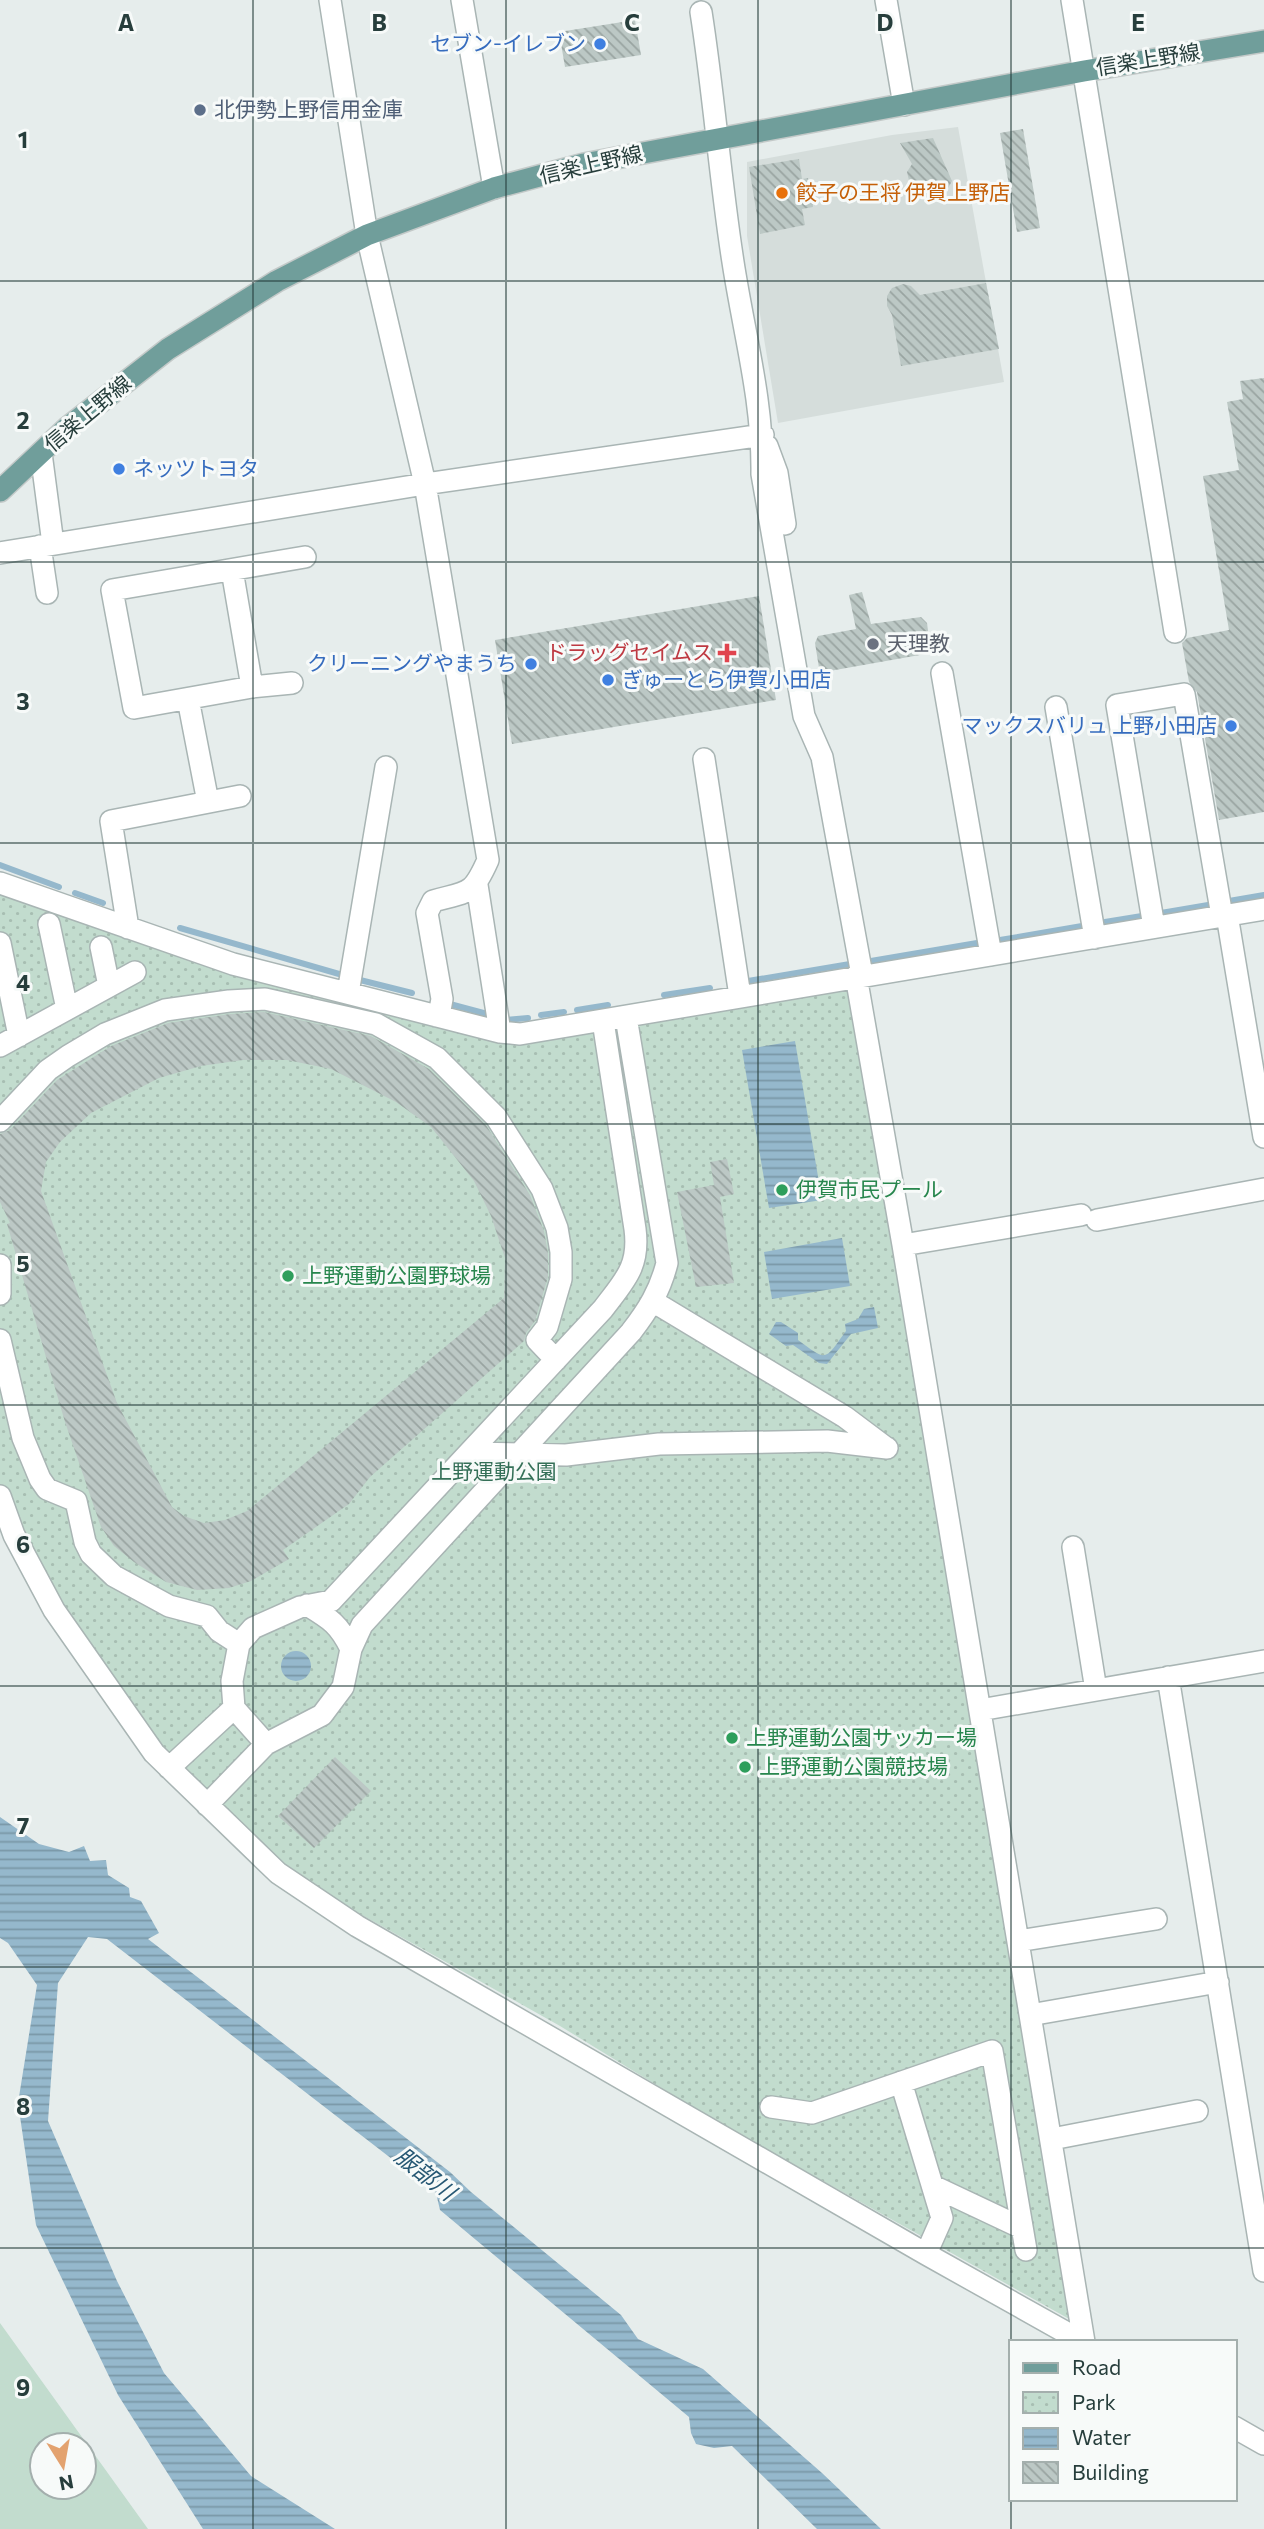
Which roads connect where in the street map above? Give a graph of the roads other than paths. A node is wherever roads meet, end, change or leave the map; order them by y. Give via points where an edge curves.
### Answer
1 (330, 0) edge
2 (462, 0) edge
3 (886, 0) edge
4 (1072, 0) edge
5 (701, 12) dead end
6 (1264, 41) edge
7 (1084, 71) junction
8 (904, 105) junction
9 (717, 139) junction
10 (494, 188) junction
11 (367, 235) junction
12 (763, 435) junction
13 (41, 453) junction
14 (425, 484) junction
15 (0, 491) edge
16 (46, 545) junction
17 (0, 553) edge
18 (305, 556) dead end
19 (232, 570) junction
20 (47, 593) dead end
21 (1175, 632) dead end
22 (942, 673) dead end
23 (292, 682) dead end
24 (252, 687) junction
25 (188, 699) junction
26 (1056, 707) dead end
27 (704, 759) dead end
28 (386, 767) dead end
29 (240, 796) dead end
30 (208, 802) junction
31 (0, 883) edge
32 (477, 885) junction
33 (1264, 909) edge
34 (1224, 915) junction
35 (49, 924) dead end
36 (128, 928) junction
37 (1154, 928) junction
38 (1095, 938) junction
39 (0, 943) edge
40 (101, 947) dead end
41 (990, 955) junction
42 (135, 972) dead end
43 (859, 976) junction
44 (108, 986) junction
45 (348, 993) junction
46 (740, 996) junction
47 (67, 1009) junction
48 (436, 1016) junction
49 (626, 1017) junction
50 (603, 1021) junction
51 (500, 1032) junction
52 (9, 1041) edge
53 (0, 1121) edge
54 (1264, 1137) edge
55 (1264, 1189) edge
56 (903, 1245) junction
57 (0, 1265) edge
58 (0, 1294) edge
59 (654, 1302) junction
60 (603, 1309) junction
61 (631, 1332) junction
62 (0, 1340) edge
63 (556, 1360) junction
64 (469, 1453) junction
65 (518, 1455) junction
66 (0, 1496) edge
67 (1073, 1547) dead end
68 (307, 1605) junction
69 (239, 1644) junction
70 (351, 1649) junction
71 (1264, 1661) edge
72 (1168, 1677) junction
73 (1096, 1690) junction
74 (234, 1707) junction
75 (980, 1710) junction
76 (266, 1744) junction
77 (169, 1768) junction
78 (207, 1805) junction
79 (1156, 1919) dead end
80 (1018, 1941) junction
81 (1218, 1982) junction
82 (1030, 2015) junction
83 (901, 2082) junction
84 (771, 2108) dead end
85 (1197, 2111) dead end
86 (1052, 2138) junction
87 (933, 2186) junction
88 (1022, 2228) junction
89 (1026, 2250) dead end
90 (926, 2254) junction
91 (1264, 2271) edge
92 (1079, 2340) edge
93 (1083, 2340) edge
94 (1236, 2428) edge
95 (1264, 2444) edge

1 - 11 street
2 - 10 street
3 - 8 street
4 - 7 street
5 - 9 street
6 - 7 main road, 信楽上野線
7 - 8 main road, 信楽上野線
7 - 21 street
8 - 9 main road, 信楽上野線
9 - 10 main road, 信楽上野線 via 584,163
9 - 12 street
10 - 11 main road, 信楽上野線
11 - 13 main road, 信楽上野線 via 277,281 169,349
11 - 14 street
12 - 14 street
12 - 43 street via 762,474 804,716 822,757
13 - 15 main road, 信楽上野線
13 - 16 street
14 - 16 street
14 - 32 street via 488,860
16 - 17 street
16 - 20 street
18 - 19 street
19 - 24 street
19 - 25 street via 112,590 134,708
22 - 41 street
23 - 24 street
24 - 25 street
25 - 30 street
26 - 38 street
27 - 46 street
28 - 45 street
29 - 30 street
30 - 36 street via 111,821
31 - 36 street
32 - 48 street via 468,892 433,901 427,913 442,999
32 - 51 street
33 - 34 street
34 - 37 street
34 - 37 street via 1184,694 1117,705
34 - 54 street
35 - 47 street
36 - 45 street via 233,964
37 - 38 street
38 - 41 street
39 - 52 street
40 - 44 street
41 - 43 street
42 - 44 street
43 - 46 street
43 - 56 street
44 - 47 street
45 - 48 street
46 - 49 street
47 - 52 street
48 - 51 street
49 - 50 street
49 - 59 street via 667,1263
50 - 51 street via 520,1034
50 - 60 street via 636,1242 634,1263
53 - 63 street via 48,1070 68,1056 105,1034 165,1010 265,999 376,1024 437,1058 496,1117 542,1189 557,1228 561,1279 547,1327 537,1340
55 - 56 street
56 - 75 street
57 - 58 street
59 - 61 street
59 - 65 street via 845,1417 887,1448 827,1441 659,1444 579,1454
60 - 61 street
60 - 63 street
61 - 65 street
62 - 69 street via 23,1438 40,1479 47,1489 76,1500 91,1554 114,1576 170,1606 207,1616 219,1632
63 - 64 street
64 - 65 street
64 - 68 street via 331,1601
65 - 70 street via 362,1625
66 - 77 street via 14,1535 54,1610 154,1754
67 - 73 street
68 - 69 street via 253,1628
68 - 70 street via 341,1629
69 - 74 street via 232,1681
70 - 76 street via 342,1687 322,1715
71 - 72 street
72 - 73 street
72 - 81 street
73 - 75 street
74 - 76 street
74 - 77 street
75 - 80 street
76 - 78 street
77 - 78 street
78 - 90 street via 278,1873 357,1926
79 - 80 street
80 - 82 street
81 - 82 street
81 - 91 street
82 - 86 street
83 - 84 street via 812,2113
83 - 87 street
83 - 88 street via 992,2051
85 - 86 street
86 - 93 street
87 - 88 street
87 - 90 street via 942,2218
88 - 89 street
90 - 92 street
94 - 95 street

